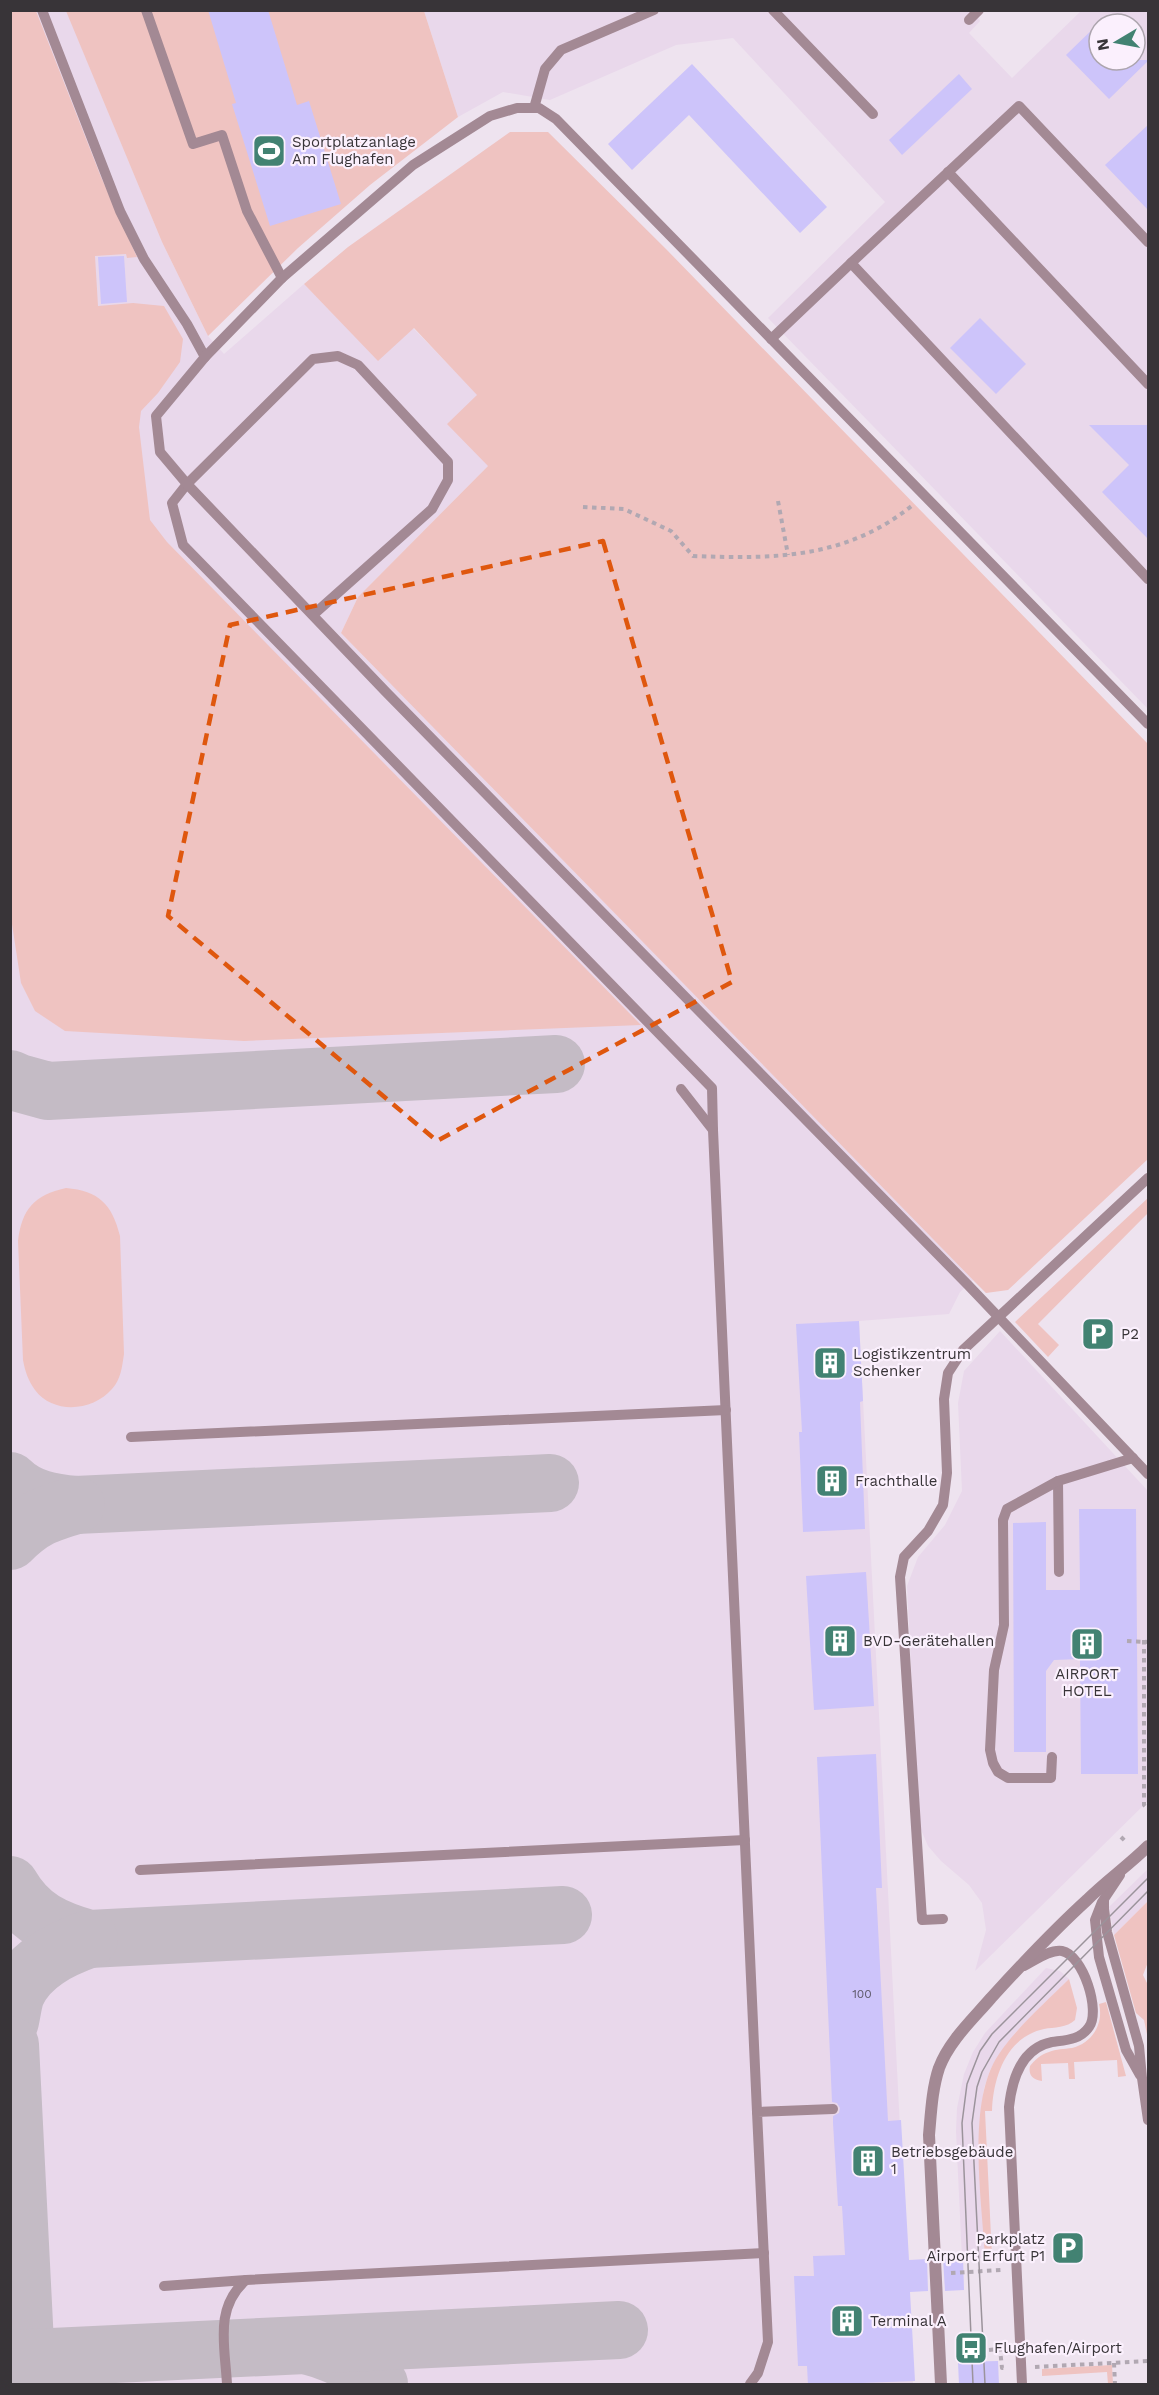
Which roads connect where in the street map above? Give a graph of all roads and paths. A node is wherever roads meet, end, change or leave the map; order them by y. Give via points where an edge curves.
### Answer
1 (42, 10) edge
2 (146, 10) edge
3 (654, 10) edge
4 (773, 10) edge
5 (979, 10) edge
6 (969, 20) dead end
7 (534, 108) junction
8 (873, 114) dead end
9 (948, 172) junction
10 (1149, 243) edge
11 (851, 263) junction
12 (282, 278) junction
13 (771, 339) junction
14 (205, 357) junction
15 (1149, 384) edge
16 (187, 484) junction
17 (778, 501) dead end
18 (914, 503) dead end
19 (583, 507) dead end
20 (788, 555) junction
21 (1149, 579) edge
22 (313, 615) junction
23 (1149, 724) edge
24 (681, 1089) dead end
25 (713, 1130) junction
26 (1149, 1178) edge
27 (999, 1318) junction
28 (726, 1410) junction
29 (131, 1437) dead end
30 (1133, 1458) junction
31 (1149, 1474) edge
32 (1058, 1481) junction
33 (1059, 1572) dead end
34 (1127, 1641) dead end
35 (1146, 1641) edge
36 (1052, 1757) dead end
37 (1149, 1809) edge
38 (745, 1840) junction
39 (1149, 1846) edge
40 (1125, 1868) junction
41 (140, 1870) dead end
42 (943, 1919) dead end
43 (1017, 1970) junction
44 (833, 2109) dead end
45 (757, 2112) junction
46 (1149, 2120) edge
47 (764, 2253) junction
48 (1017, 2269) junction
49 (936, 2273) junction
50 (246, 2280) junction
51 (164, 2286) dead end
52 (989, 2350) dead end
53 (1149, 2361) edge
54 (1114, 2363) junction
55 (1021, 2367) junction
56 (227, 2385) edge
57 (750, 2385) edge
58 (941, 2385) edge
59 (1022, 2385) edge
60 (1115, 2385) edge

1 - 14 lane via 120,211 144,259
2 - 12 lane via 193,144 222,135 247,211
3 - 7 lane via 561,50 545,69
4 - 8 lane
5 - 6 lane
7 - 12 lane via 517,108 490,116 413,165
7 - 13 lane via 556,118
9 - 10 lane via 1019,106
9 - 11 lane
9 - 15 lane
11 - 13 lane
11 - 21 lane
12 - 14 lane
13 - 23 lane
14 - 16 lane via 156,416 160,452
16 - 22 lane
16 - 22 lane via 313,359 338,356 358,364 448,462 448,480 432,509
16 - 25 lane via 172,503 183,544 711,1088
17 - 20 path
18 - 20 path via 868,534 835,547
19 - 20 path via 624,509 671,531 693,556
22 - 27 lane
24 - 25 lane
25 - 28 lane
26 - 27 lane
27 - 30 lane
27 - 42 lane via 963,1350 948,1373 943,1504 928,1531 904,1557 900,1577 922,1920
28 - 29 lane
28 - 38 lane
30 - 31 lane
30 - 32 lane
32 - 33 lane
32 - 36 lane via 1006,1509 1003,1520 1004,1625 994,1670 990,1750 998,1772 1008,1778 1051,1778
34 - 35 path
35 - 37 path via 1144,1804
38 - 41 lane
38 - 45 lane
39 - 40 street
40 - 43 street via 1088,1898
40 - 46 lane via 1095,1920 1099,1957 1126,2050 1142,2078
43 - 48 lane via 1056,1951 1070,1955 1083,1971 1093,2014 1089,2028 1081,2035 1048,2043 1027,2055 1013,2080 1009,2106
43 - 49 street via 948,2050 940,2067 929,2136
44 - 45 lane
45 - 47 lane
47 - 50 lane
47 - 57 lane via 768,2342
48 - 49 path
48 - 55 lane
49 - 58 street
50 - 51 lane
50 - 56 lane via 233,2292 224,2315
52 - 55 path via 1000,2349 1002,2368
53 - 54 path
54 - 55 path
54 - 60 path
55 - 59 lane

